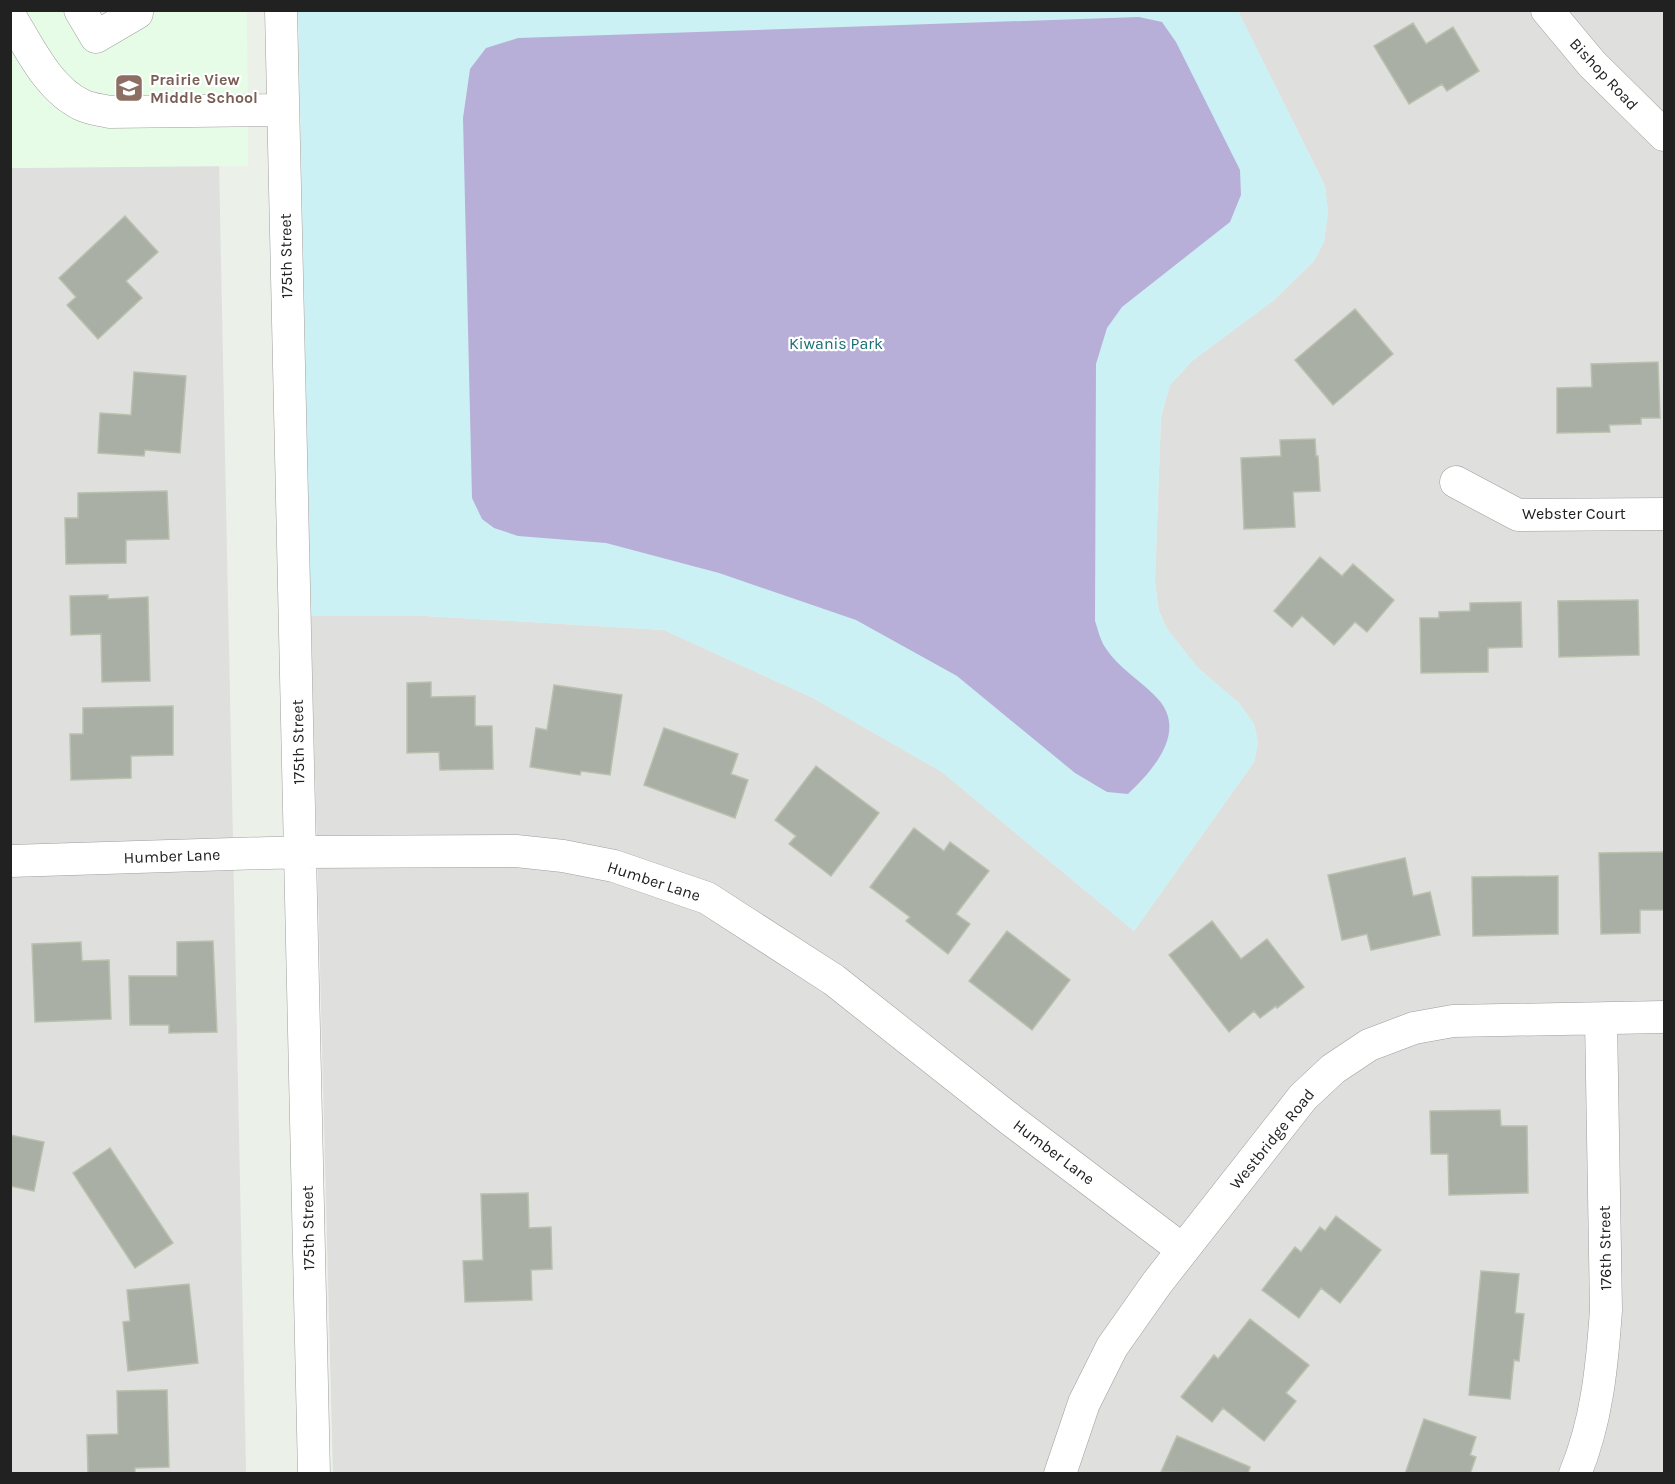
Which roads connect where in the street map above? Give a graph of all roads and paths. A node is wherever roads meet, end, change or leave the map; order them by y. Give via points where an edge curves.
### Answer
1 (80, 10) edge
2 (137, 10) edge
3 (281, 10) edge
4 (1547, 10) edge
5 (10, 16) edge
6 (283, 110) junction
7 (1665, 135) edge
8 (1456, 482) dead end
9 (1665, 513) edge
10 (300, 852) junction
11 (10, 861) edge
12 (1665, 1017) edge
13 (1601, 1019) junction
14 (1183, 1250) junction
15 (314, 1473) edge
16 (1060, 1473) edge
17 (1575, 1473) edge

1 - 2 street via 96,37
3 - 6 street, 175th Street
4 - 7 street, Bishop Road via 1592,64
5 - 6 street via 44,70 64,94 83,106 109,112
6 - 10 street, 175th Street
8 - 9 street, Webster Court via 1518,515
10 - 11 street, Humber Lane
10 - 14 street, Humber Lane via 516,851 614,866 707,898 834,980
10 - 15 street, 175th Street
12 - 13 street, Westbridge Road
13 - 14 street, Westbridge Road via 1453,1021 1414,1028 1369,1045 1333,1069 1303,1097
13 - 17 street, 176th Street via 1606,1310 1593,1417
14 - 16 street, Westbridge Road via 1112,1347 1084,1402

